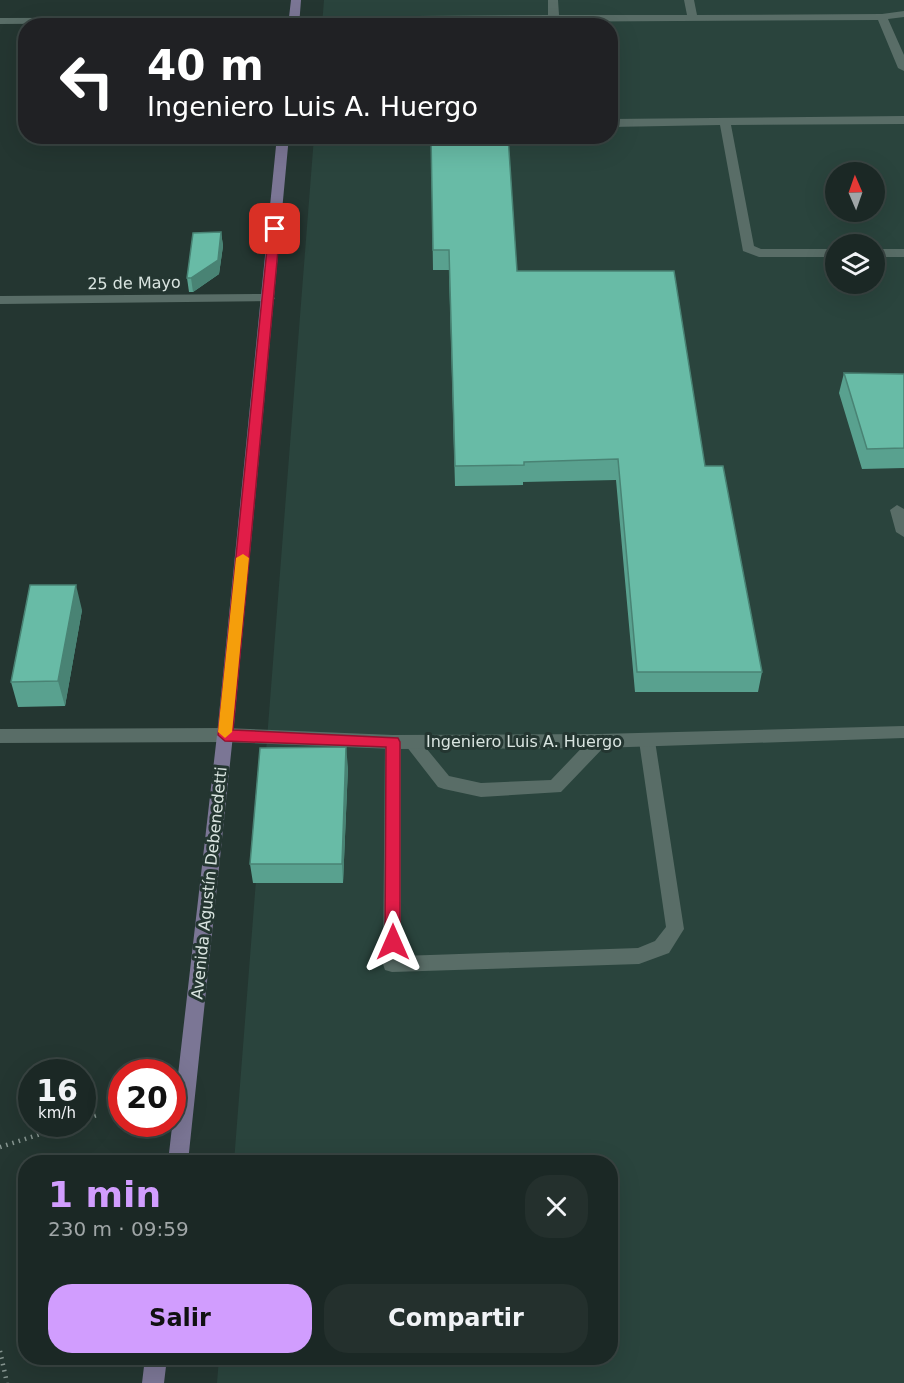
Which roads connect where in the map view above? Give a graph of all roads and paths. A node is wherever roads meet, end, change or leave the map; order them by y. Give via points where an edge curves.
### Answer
1 (296, 0) edge
2 (553, 0) edge
3 (688, 0) edge
4 (904, 14) edge
5 (882, 17) junction
6 (294, 18) edge
7 (554, 18) edge
8 (693, 19) junction
9 (618, 20) edge
10 (0, 21) edge
11 (18, 21) edge
12 (904, 68) edge
13 (904, 120) edge
14 (618, 123) edge
15 (725, 123) junction
16 (282, 144) edge
17 (825, 253) edge
18 (885, 253) edge
19 (904, 253) edge
20 (268, 298) junction
21 (0, 300) edge
22 (897, 510) dead end
23 (904, 532) edge
24 (904, 732) edge
25 (225, 735) junction
26 (0, 736) edge
27 (599, 741) junction
28 (647, 741) junction
29 (402, 742) junction
30 (31, 1137) edge
31 (0, 1147) edge
32 (179, 1155) edge
33 (0, 1351) edge
34 (155, 1365) edge
35 (7, 1383) edge
36 (153, 1383) edge

1 - 6 main road
2 - 7 street
3 - 8 street
4 - 5 street
5 - 8 street
5 - 12 street
8 - 9 street
10 - 11 street
13 - 15 street
14 - 15 street
15 - 17 street via 748,248 759,253
16 - 20 main road, Avenida Agustín Debenedetti
18 - 19 street
20 - 21 street, 25 de Mayo
20 - 25 main road, Avenida Agustín Debenedetti
22 - 23 street
24 - 28 street, Ingeniero Luis A. Huergo
25 - 26 street, Ingeniero Luis A. Huergo
25 - 29 street, Ingeniero Luis A. Huergo
25 - 32 main road, Avenida Agustín Debenedetti
27 - 28 street, Ingeniero Luis A. Huergo
27 - 29 street, Ingeniero Luis A. Huergo
27 - 29 street via 555,787 481,790 444,782
28 - 29 street via 675,929 662,947 639,956 392,964
30 - 31 path
33 - 35 path
34 - 36 main road

